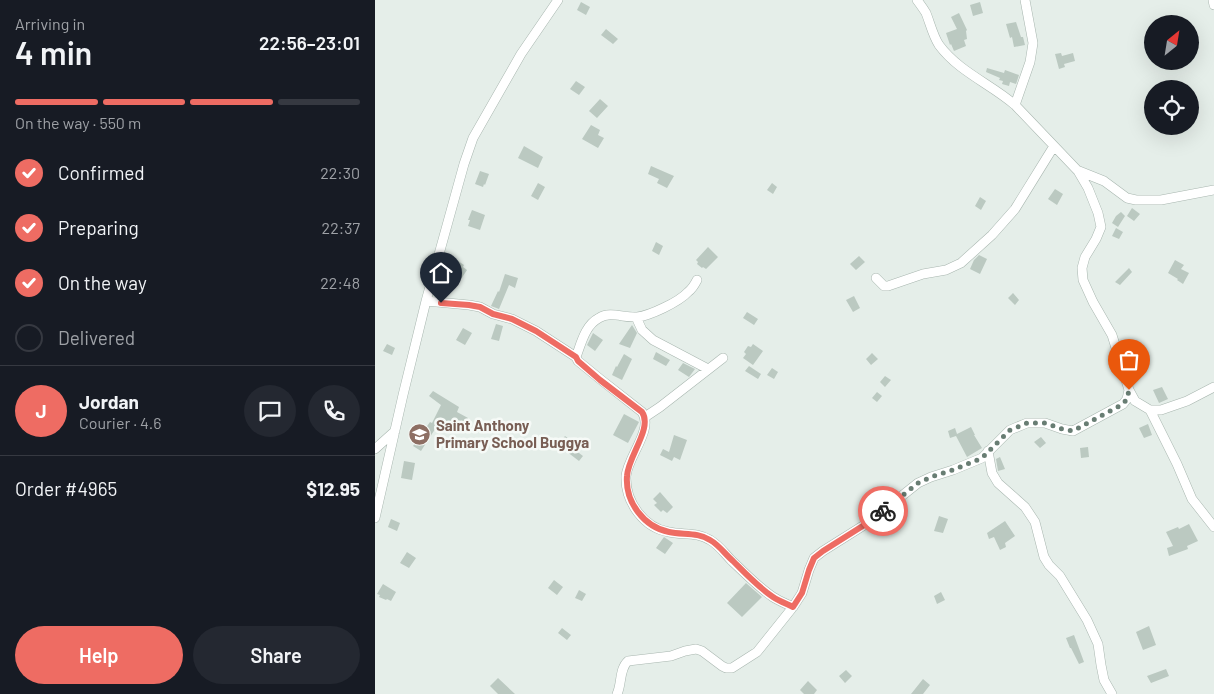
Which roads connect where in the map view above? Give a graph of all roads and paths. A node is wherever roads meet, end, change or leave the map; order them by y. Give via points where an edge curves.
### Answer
1 (558, 0) edge
2 (917, 0) edge
3 (1025, 0) edge
4 (1213, 0) edge
5 (1214, 5) edge
6 (1015, 105) junction
7 (1054, 146) junction
8 (1078, 171) junction
9 (1214, 190) edge
10 (876, 278) dead end
11 (697, 280) dead end
12 (426, 302) junction
13 (636, 317) junction
14 (576, 357) junction
15 (723, 358) dead end
16 (708, 369) junction
17 (1214, 387) edge
18 (1129, 390) junction
19 (1150, 410) junction
20 (645, 417) junction
21 (395, 431) junction
22 (375, 449) edge
23 (988, 451) junction
24 (375, 518) edge
25 (1214, 527) edge
26 (793, 607) junction
27 (617, 694) edge
28 (1112, 694) edge

1 - 12 street via 521,54 473,138
2 - 6 street via 938,43 947,54
3 - 6 street via 1033,43
4 - 5 street
6 - 7 street
7 - 8 street
7 - 10 street via 1015,208 992,235 961,263 888,286
8 - 9 street via 1104,181 1127,198 1136,200 1161,200
8 - 18 street via 1099,213 1101,227 1085,257 1083,280 1112,335
11 - 13 street via 677,301
12 - 14 street via 480,307 536,331
12 - 21 street
13 - 14 street via 599,318 586,331
13 - 16 street via 653,340
14 - 20 street
15 - 16 street
16 - 20 street
17 - 19 street via 1187,401 1161,410
18 - 19 street via 1135,401
18 - 23 street via 1123,404 1073,431 1045,423 1027,423 1010,430
19 - 25 street via 1192,499
20 - 26 street via 645,429 630,460 627,476 628,493 643,518 655,528 702,536 712,541 772,596
21 - 22 street
21 - 24 street
23 - 26 street via 982,458 918,483 869,522 814,558 802,593
23 - 28 street via 992,473 1035,522 1044,557 1060,576 1087,620 1098,644 1105,680
26 - 27 street via 757,652 732,668 722,666 696,649 671,656 628,661 623,668

